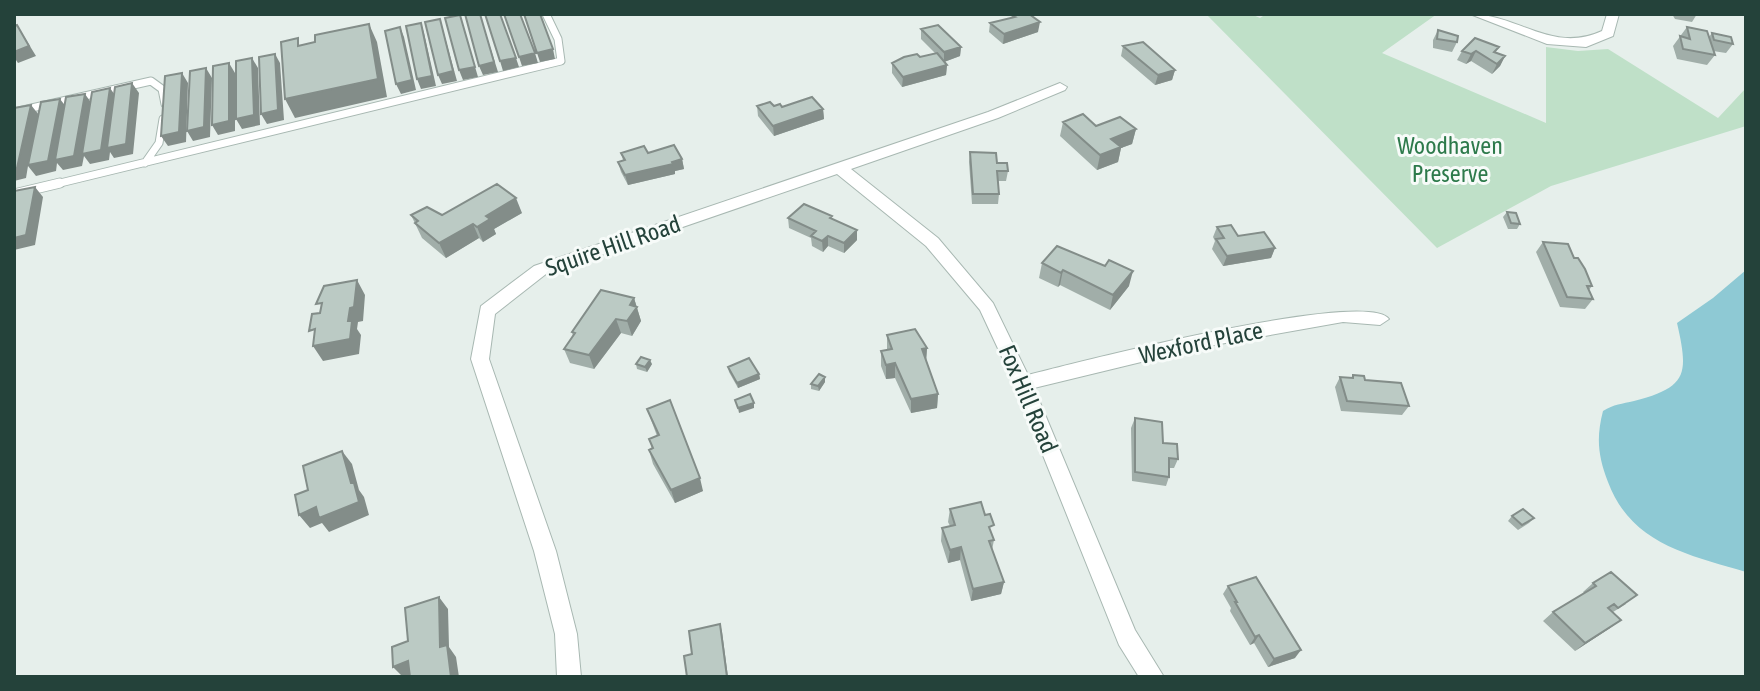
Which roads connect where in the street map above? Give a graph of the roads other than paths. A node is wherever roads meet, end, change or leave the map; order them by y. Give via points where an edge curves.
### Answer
1 (546, 14) edge
2 (1476, 14) edge
3 (1613, 14) edge
4 (1060, 87) dead end
5 (14, 112) edge
6 (145, 163) junction
7 (840, 168) junction
8 (14, 194) edge
9 (1380, 319) dead end
10 (1023, 383) junction
11 (569, 677) edge
12 (1152, 677) edge

1 - 6 lane via 561,61
2 - 3 street via 1547,40 1586,43 1608,33
4 - 7 street, Squire Hill Road
5 - 6 lane via 151,81 166,99 159,143
6 - 8 lane
7 - 10 street, Fox Hill Road via 932,242 969,285 987,307
7 - 11 street, Squire Hill Road via 540,270 487,311 480,359 545,551 566,634
9 - 10 street, Wexford Place via 1343,316 1203,340
10 - 12 street, Fox Hill Road via 1127,637

